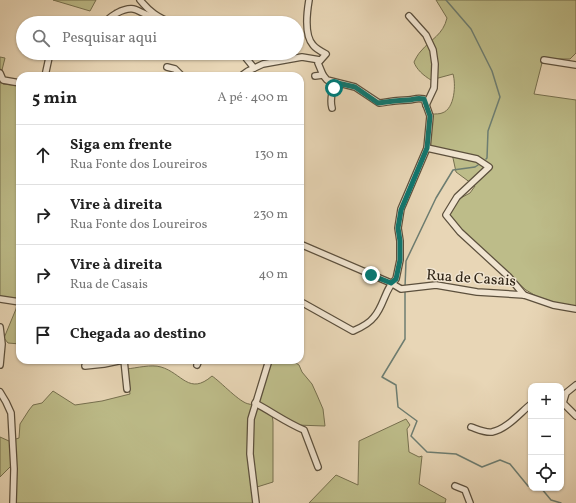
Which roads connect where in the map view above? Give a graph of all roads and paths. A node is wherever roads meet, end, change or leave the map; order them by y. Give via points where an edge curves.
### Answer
1 (140, 0) edge
2 (308, 0) edge
3 (113, 16) edge
4 (148, 16) edge
5 (156, 16) edge
6 (409, 16) dead end
7 (304, 57) edge
8 (48, 60) edge
9 (248, 60) edge
10 (285, 60) edge
11 (320, 60) junction
12 (544, 60) dead end
13 (576, 65) edge
14 (167, 67) dead end
15 (254, 68) junction
16 (46, 72) edge
17 (178, 72) edge
18 (248, 72) edge
19 (0, 73) edge
20 (323, 75) junction
21 (315, 76) dead end
22 (16, 82) edge
23 (333, 82) junction
24 (426, 105) junction
25 (332, 108) dead end
26 (427, 148) junction
27 (304, 246) edge
28 (391, 283) junction
29 (524, 295) junction
30 (0, 299) edge
31 (16, 301) edge
32 (304, 304) edge
33 (576, 309) edge
34 (0, 327) edge
35 (104, 364) edge
36 (124, 364) edge
37 (268, 364) edge
38 (0, 365) edge
39 (86, 366) dead end
40 (576, 385) edge
41 (127, 389) dead end
42 (0, 392) edge
43 (564, 396) edge
44 (256, 403) junction
45 (564, 404) edge
46 (528, 406) edge
47 (576, 416) edge
48 (471, 427) dead end
49 (318, 467) dead end
50 (455, 486) dead end
51 (13, 503) edge
52 (256, 503) edge
53 (470, 503) edge

1 - 5 street
2 - 11 street via 306,17 312,44 326,54
3 - 4 street via 134,8
6 - 24 street via 426,35 434,50 434,88
7 - 11 street
8 - 16 street
9 - 15 street
10 - 15 street
11 - 20 street via 318,63
12 - 13 street
14 - 17 street
15 - 18 street
19 - 22 street via 3,80
20 - 21 street
20 - 23 street
23 - 24 street via 355,87 378,103 417,97 424,99
23 - 25 street via 330,100
24 - 26 street via 430,116
26 - 28 street via 401,210 398,228 400,260 396,279
26 - 29 street via 477,159 489,167 457,197 446,215
27 - 28 street, Rua de Casais
28 - 29 street, Rua de Casais via 401,289 436,286
28 - 32 street via 374,317 353,331
29 - 33 street, Rua de Casais via 552,305
30 - 31 street
34 - 38 street
35 - 39 street
36 - 41 street
37 - 44 street
40 - 43 street
42 - 51 street via 11,413
44 - 49 street via 291,425 304,430
44 - 52 street via 251,419 250,454
45 - 47 street
46 - 48 street via 507,424 492,432
50 - 53 street via 465,490

